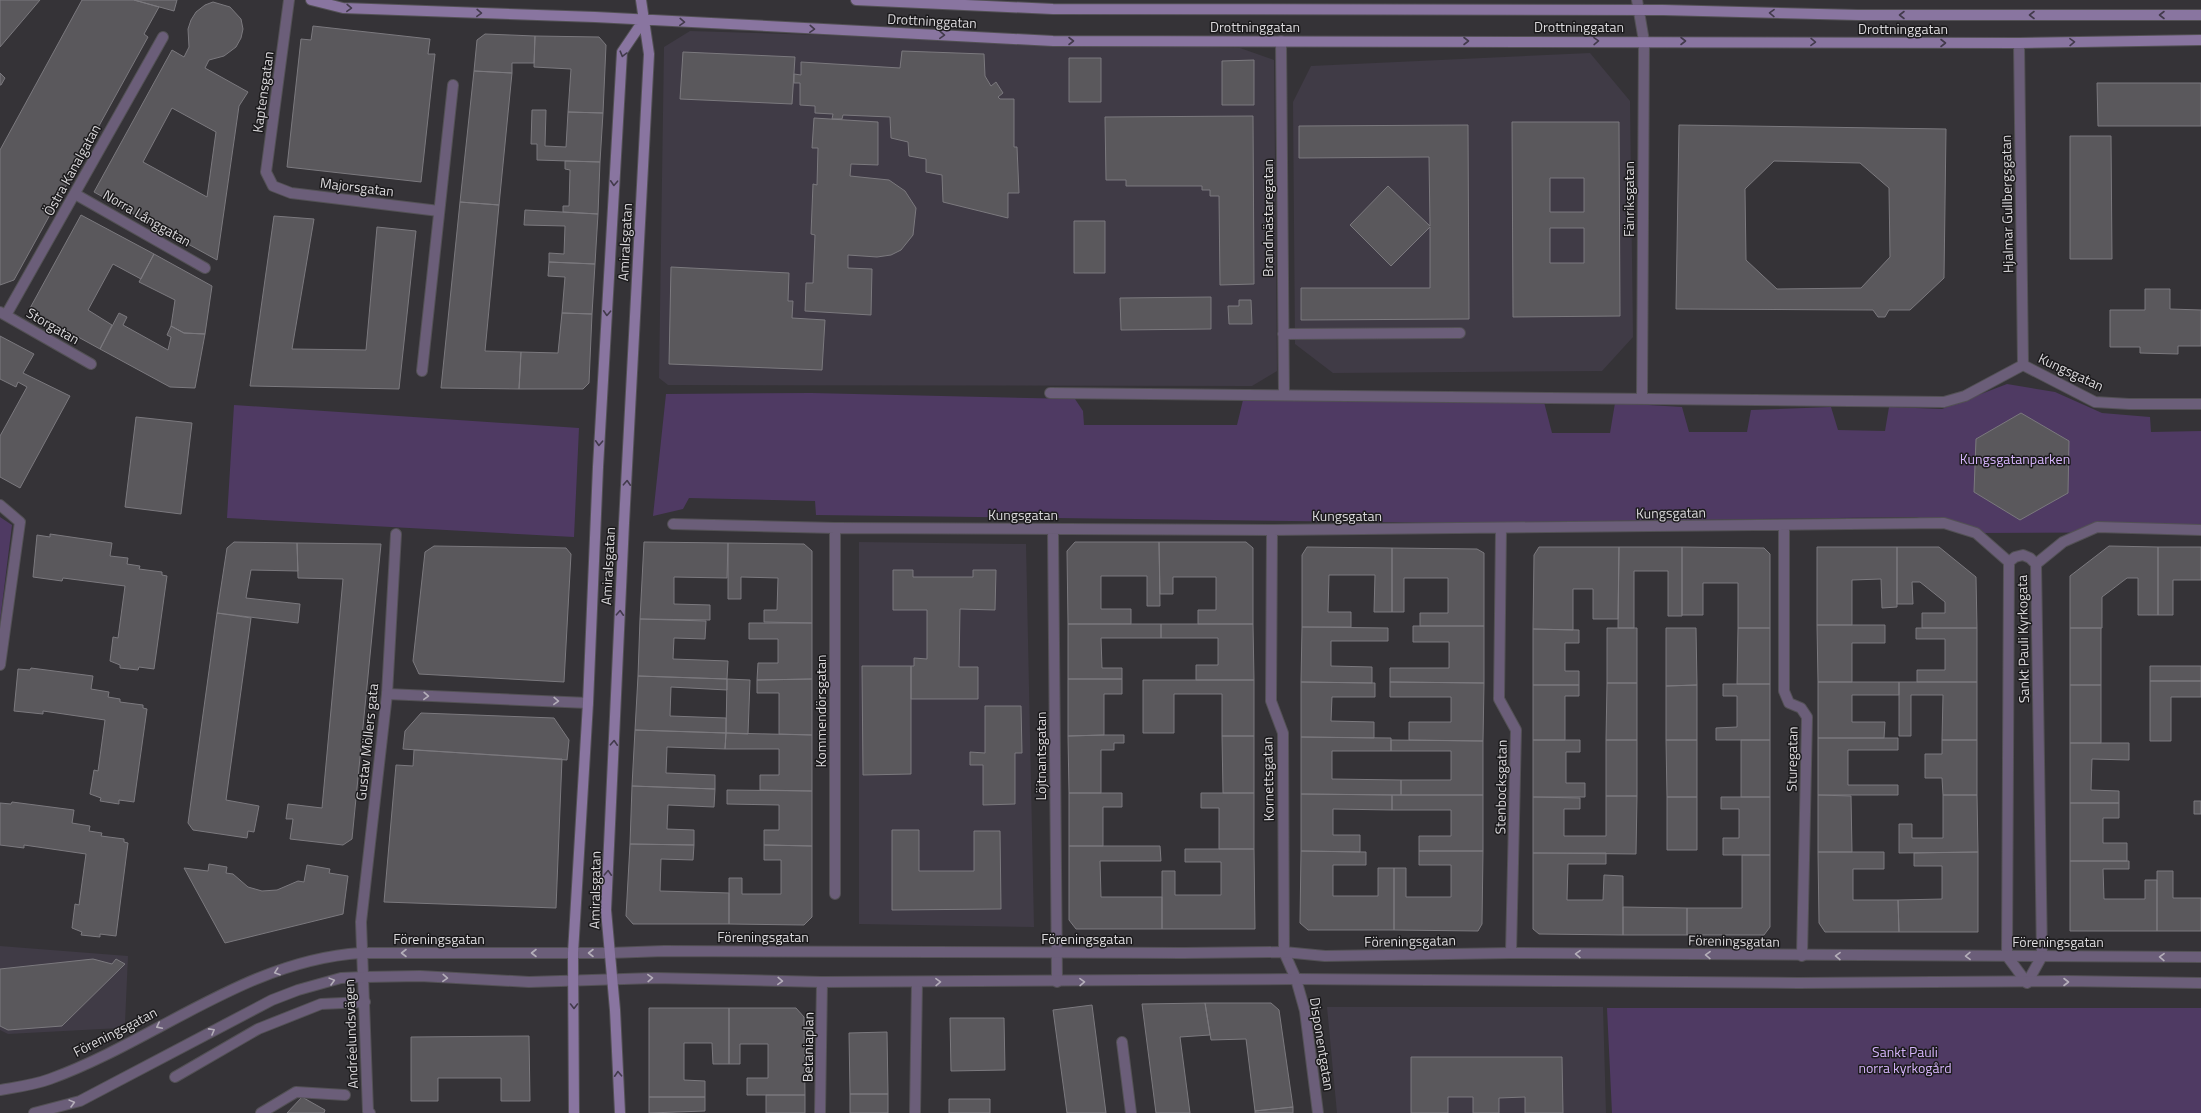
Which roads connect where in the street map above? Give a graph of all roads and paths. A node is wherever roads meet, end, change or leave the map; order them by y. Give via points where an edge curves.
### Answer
1 (289, 0) edge
2 (311, 0) edge
3 (641, 0) edge
4 (856, 0) edge
5 (1637, 0) edge
6 (1639, 10) junction
7 (2201, 15) edge
8 (643, 21) junction
9 (163, 37) dead end
10 (2201, 40) edge
11 (1280, 41) junction
12 (1644, 41) junction
13 (2019, 43) junction
14 (453, 85) dead end
15 (273, 186) joint
16 (75, 194) junction
17 (439, 211) junction
18 (205, 268) dead end
19 (3, 314) edge
20 (1460, 333) dead end
21 (1283, 334) junction
22 (91, 364) dead end
23 (2023, 365) junction
24 (422, 371) dead end
25 (1050, 393) dead end
26 (1284, 395) junction
27 (1642, 398) junction
28 (2201, 404) edge
29 (0, 505) edge
30 (673, 524) dead end
31 (1784, 526) junction
32 (835, 528) junction
33 (1053, 529) junction
34 (1501, 529) junction
35 (1272, 530) junction
36 (2201, 530) edge
37 (396, 534) dead end
38 (2009, 562) junction
39 (2036, 564) junction
40 (0, 666) edge
41 (387, 694) junction
42 (588, 703) junction
43 (835, 894) dead end
44 (1057, 952) junction
45 (1284, 952) junction
46 (361, 953) junction
47 (573, 953) junction
48 (609, 953) junction
49 (1512, 954) junction
50 (1802, 956) junction
51 (2007, 956) junction
52 (2042, 956) junction
53 (2201, 957) edge
54 (364, 976) junction
55 (612, 979) junction
56 (1296, 979) junction
57 (574, 980) junction
58 (822, 982) junction
59 (917, 982) junction
60 (1057, 982) junction
61 (2027, 983) junction
62 (2201, 983) edge
63 (365, 1002) junction
64 (1122, 1042) dead end
65 (175, 1077) dead end
66 (0, 1090) edge
67 (345, 1095) dead end
68 (34, 1113) edge
69 (261, 1113) edge
70 (370, 1113) edge
71 (574, 1113) edge
72 (620, 1113) edge
73 (820, 1113) edge
74 (915, 1113) edge
75 (1131, 1113) edge
76 (1318, 1113) edge

1 - 15 street, Kaptensgatan via 266,172
2 -> 8 main road, Drottninggatan via 343,8
3 - 8 main road, Amiralsgatan
4 - 6 main road, Drottninggatan via 1053,9
5 - 6 street, Fänriksgatan
7 -> 6 main road, Drottninggatan via 1858,14
6 - 12 street, Fänriksgatan
8 -> 11 main road, Drottninggatan via 1053,41
8 -> 42 main road, Amiralsgatan via 622,52 598,467
48 -> 8 main road, Amiralsgatan via 608,886 624,523 649,54
9 - 16 street, Östra Kanalgatan
13 -> 10 main road, Drottninggatan
11 -> 12 main road, Drottninggatan
11 - 21 street, Brandmästaregatan
12 -> 13 main road, Drottninggatan
12 - 27 street, Fänriksgatan
13 - 23 street, Hjalmar Gullbergsgatan
14 - 17 street
15 - 17 street, Majorsgatan via 291,194
16 - 18 street, Norra Långgatan
16 - 19 street, Östra Kanalgatan
17 - 24 street
19 - 22 street, Storgatan
20 - 21 street
21 - 26 street, Brandmästaregatan
23 - 27 street, Kungsgatan via 1965,396 1944,402
23 - 28 street, Kungsgatan via 2095,402
25 - 26 street, Kungsgatan
26 - 27 street, Kungsgatan
29 - 40 street via 20,522
30 - 32 street, Kungsgatan
31 - 34 street, Kungsgatan
31 - 38 street, Kungsgatan via 1944,523 1976,532
31 - 50 street, Sturegatan via 1784,691 1789,703 1801,708 1807,717
32 - 33 street, Kungsgatan
32 - 43 street, Kommendörsgatan
33 - 35 street, Kungsgatan
33 - 44 street, Löjtnantsgatan
34 - 35 street, Kungsgatan
34 - 49 street, Stenbocksgatan via 1499,700 1516,730
35 - 45 street, Kornettsgatan via 1271,701 1282,732
36 - 39 street via 2097,527 2063,542
37 - 41 street, Gustav Möllers gata
38 - 39 street, Sankt Pauli Kyrkogata via 2024,555
38 - 51 street, Sankt Pauli Kyrkogata
39 - 52 street, Sankt Pauli Kyrkogata
41 -> 42 street
41 - 46 street, Gustav Möllers gata via 361,922
42 - 47 main road, Amiralsgatan
44 - 45 street, Föreningsgatan
44 - 48 street, Föreningsgatan via 664,950
44 - 60 street, Löjtnantsgatan
45 - 49 street, Föreningsgatan via 1325,956
45 - 56 street, Kornettsgatan
47 -> 46 street, Föreningsgatan
46 - 54 street, Andréelundsvägen
46 -> 66 street, Föreningsgatan via 340,954 300,964 261,978 204,1003 97,1059 50,1080
48 -> 47 street, Föreningsgatan
47 - 57 main road, Amiralsgatan
48 - 55 main road, Amiralsgatan
50 -> 49 street, Föreningsgatan
51 -> 50 street, Föreningsgatan
51 - 52 street, Föreningsgatan
51 - 61 street
53 -> 52 street, Föreningsgatan
52 - 61 street, Sankt Pauli Kyrkogata
54 -> 57 street via 420,976 529,982
54 - 63 street, Andréelundsvägen
68 -> 54 street via 80,1101 272,1000 341,978
55 - 57 street
55 -> 58 street
72 -> 55 main road, Amiralsgatan
60 -> 56 street
56 - 61 street via 1428,982
56 - 76 street, Disponentgatan via 1304,1011
57 -> 71 main road, Amiralsgatan
58 - 59 street
58 - 73 street, Betaniaplan
59 -> 60 street
59 - 74 street
61 -> 62 street
63 - 65 street via 321,1004 258,1029
63 - 70 street, Andréelundsvägen
64 - 75 street
67 - 69 street via 296,1092

